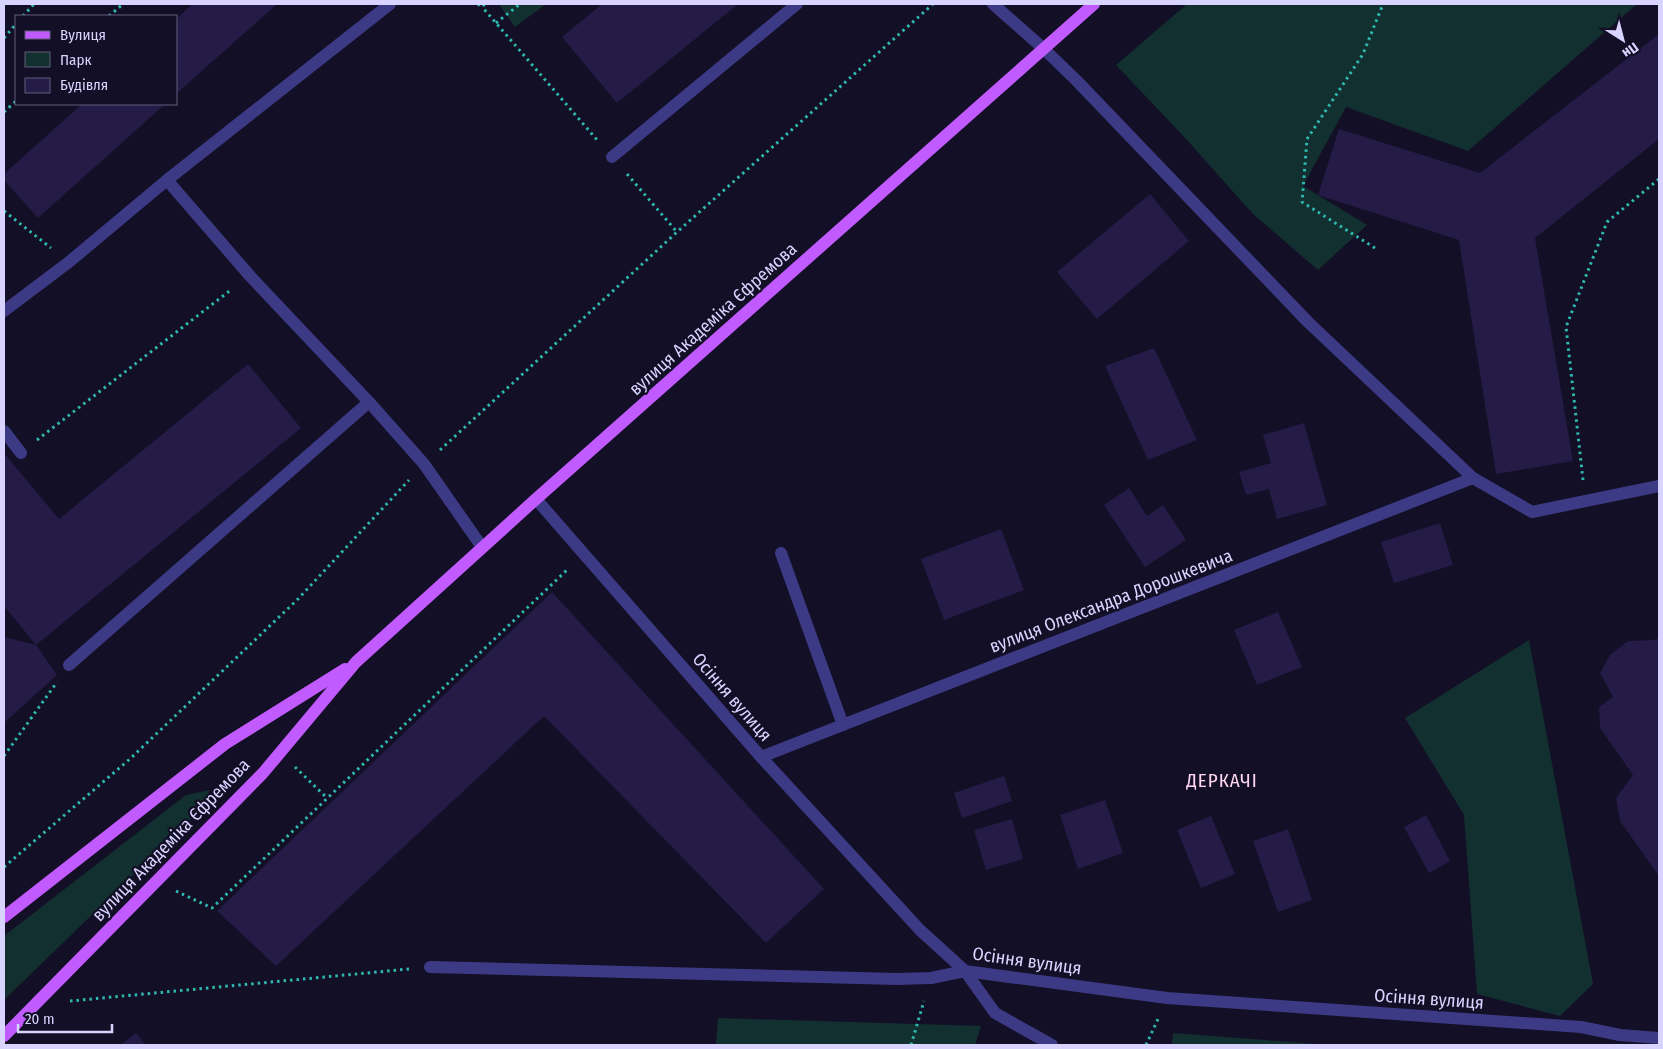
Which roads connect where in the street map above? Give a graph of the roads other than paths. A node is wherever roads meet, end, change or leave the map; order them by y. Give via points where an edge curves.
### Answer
1 (390, 4) edge
2 (797, 4) edge
3 (993, 4) edge
4 (1094, 4) edge
5 (1044, 49) junction
6 (612, 156) road end
7 (167, 180) junction
8 (4, 311) edge
9 (369, 402) junction
10 (4, 431) edge
11 (21, 453) road end
12 (1473, 478) junction
13 (1659, 486) edge
14 (536, 499) junction
15 (482, 547) junction
16 (781, 554) dead end
17 (356, 662) junction
18 (69, 665) road end
19 (843, 725) junction
20 (761, 758) junction
21 (4, 917) edge
22 (430, 967) road end
23 (965, 971) junction
24 (4, 1036) edge
25 (1659, 1038) edge
26 (1052, 1045) edge

1 - 7 street
2 - 6 street
3 - 5 street
4 - 5 main road, вулиця Академіка Єфремова
5 - 12 street via 1308,322
5 - 14 main road, вулиця Академіка Єфремова
7 - 8 street via 69,262
7 - 9 street via 250,276
9 - 15 street via 424,464
9 - 18 street
10 - 11 street
12 - 13 street via 1532,512
12 - 19 street, вулиця Олександра Дорошкевича
14 - 15 main road, вулиця Академіка Єфремова
14 - 20 street, Осіння вулиця
15 - 17 main road, вулиця Академіка Єфремова
16 - 19 street
17 - 21 main road, вулиця Академіка Єфремова via 226,744
17 - 24 main road, вулиця Академіка Єфремова via 256,780
19 - 20 street, вулиця Олександра Дорошкевича
20 - 23 street, Осіння вулиця via 920,930
22 - 23 street via 897,979 930,978
23 - 25 street, Осіння вулиця via 1167,998 1581,1027
23 - 26 street via 994,1013

